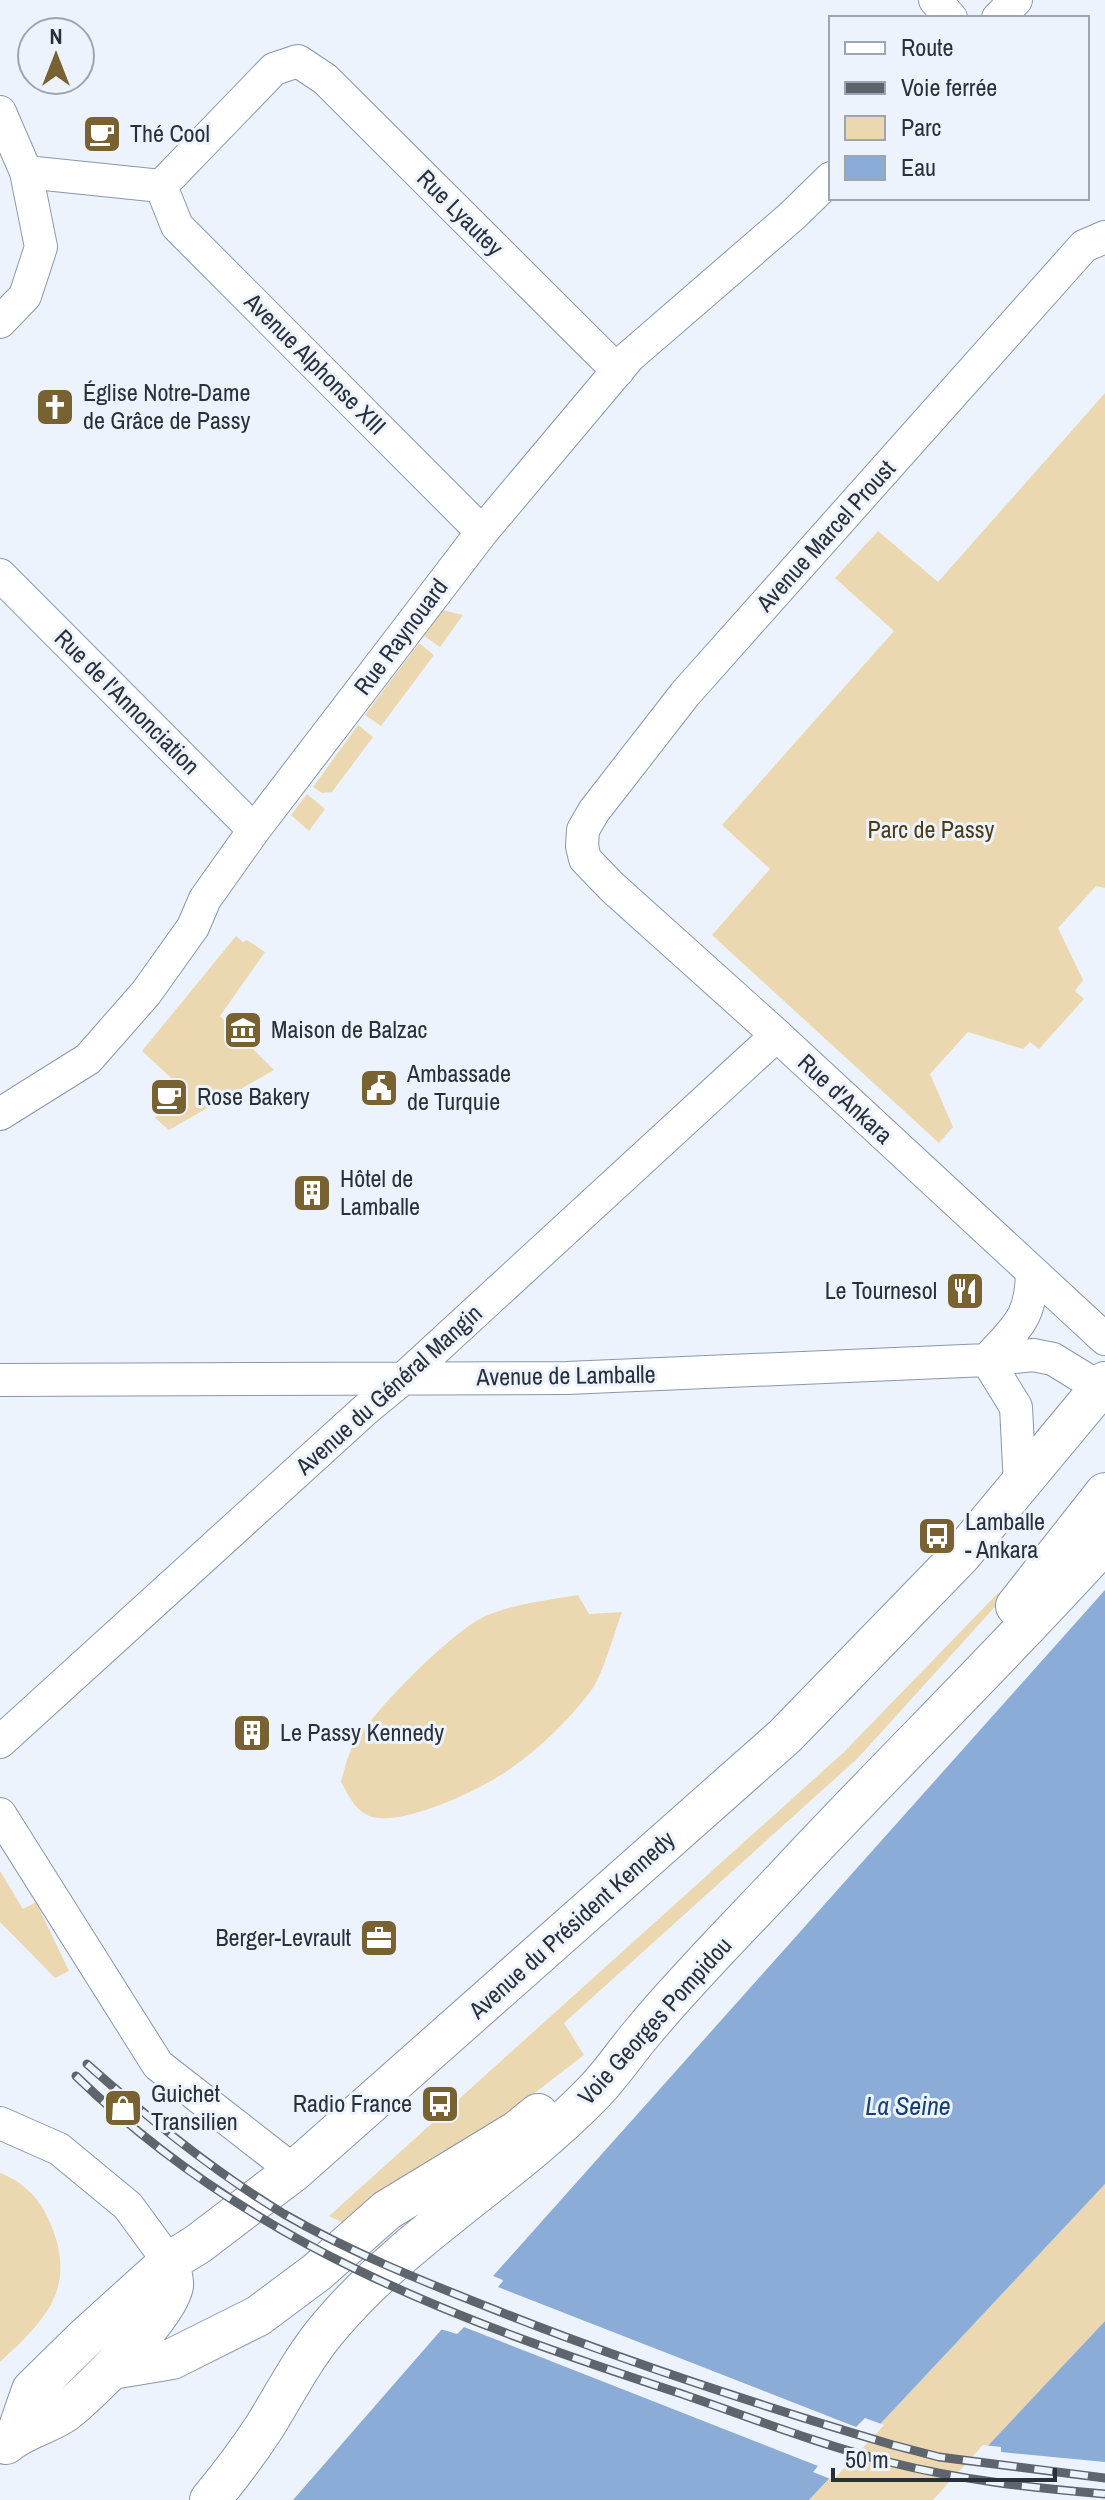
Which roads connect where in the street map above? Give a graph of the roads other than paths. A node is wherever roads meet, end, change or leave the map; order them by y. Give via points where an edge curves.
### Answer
1 (935, 0) edge
2 (1016, 0) edge
3 (949, 16) edge
4 (1000, 16) edge
5 (0, 112) edge
6 (26, 172) junction
7 (829, 180) edge
8 (161, 186) junction
9 (1105, 237) edge
10 (0, 322) edge
11 (618, 371) junction
12 (482, 532) junction
13 (0, 575) edge
14 (254, 830) junction
15 (585, 859) joint
16 (777, 1035) junction
17 (0, 1114) edge
18 (1032, 1272) junction
19 (1105, 1339) edge
20 (987, 1360) junction
21 (405, 1377) junction
22 (0, 1380) edge
23 (1103, 1387) edge
24 (1020, 1486) junction
25 (1105, 1493) edge
26 (1105, 1542) edge
27 (920, 1734) junction
28 (0, 1742) edge
29 (0, 1814) edge
30 (642, 2033) junction
31 (0, 2123) edge
32 (294, 2171) junction
33 (169, 2262) junction
34 (112, 2369) junction
35 (8, 2443) edge
36 (210, 2500) edge

1 - 3 street
2 - 4 street
5 - 6 street
6 - 8 street
6 - 10 street via 41,247 25,296
7 - 11 street, Rue Raynouard
8 - 11 street, Rue Lyautey via 274,69 298,61 325,79
8 - 12 street, Avenue Alphonse XIII via 177,226
9 - 15 street, Avenue Marcel Proust via 1084,246 685,694 583,830
11 - 12 street, Rue Raynouard
12 - 14 street, Rue Raynouard
13 - 14 street, Rue de l'Annonciation
14 - 17 street, Rue Raynouard via 154,982 88,1059
15 - 16 street, Rue d'Ankara
16 - 18 street, Rue d'Ankara
16 - 21 street, Avenue du Général Mangin
18 - 19 street, Rue d'Ankara
18 - 20 street via 1025,1317
20 - 21 street, Avenue de Lamballe via 567,1378
20 - 23 street, Avenue de Lamballe via 1033,1355 1053,1359
20 - 24 street via 1016,1407
21 - 22 street, Avenue de Lamballe
21 - 28 street, Avenue du Général Mangin
23 - 24 main road, Avenue du Président Kennedy
24 - 32 main road, Avenue du Président Kennedy via 961,1555 785,1736
25 - 27 main road
26 - 27 main road, Voie Georges Pompidou
27 - 30 main road, Voie Georges Pompidou
29 - 32 street via 158,2065
30 - 34 main road via 517,2131 387,2210 258,2316 172,2359
30 - 36 main road, Voie Georges Pompidou via 581,2104 393,2261 331,2324
31 - 33 street via 59,2149 128,2206
32 - 33 main road, Avenue du Président Kennedy
33 - 34 main road, Avenue du Président Kennedy via 174,2285 168,2299
33 - 35 main road, Avenue du Président Kennedy via 32,2390
34 - 35 main road, Avenue du Président Kennedy via 64,2412

